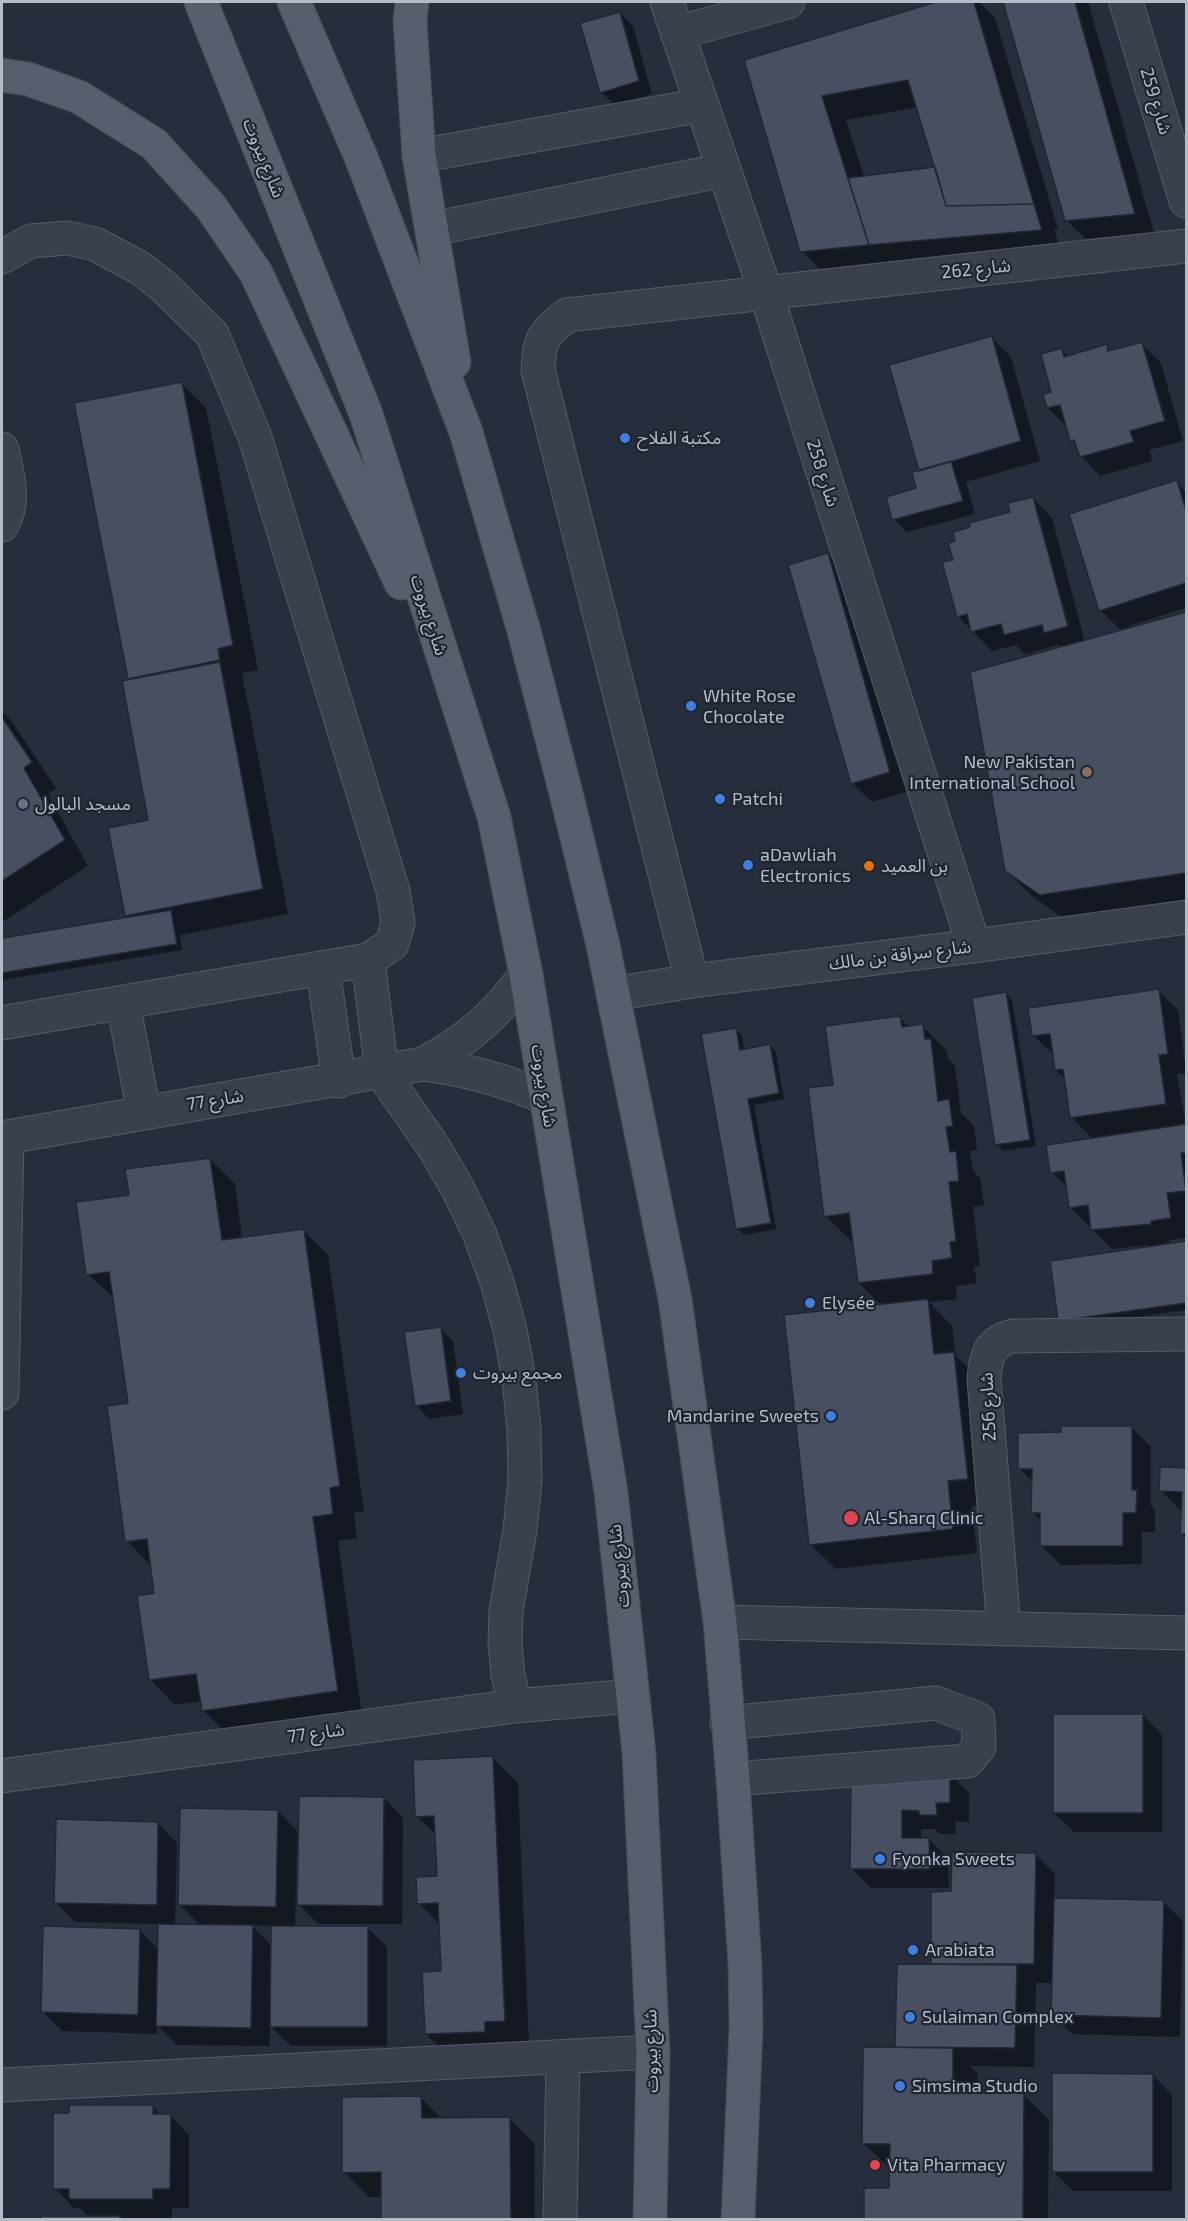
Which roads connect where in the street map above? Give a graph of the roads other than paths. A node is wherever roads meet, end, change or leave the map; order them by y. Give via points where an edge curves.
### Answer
1 (201, 2) edge
2 (294, 2) edge
3 (412, 2) edge
4 (667, 2) edge
5 (788, 2) edge
6 (1126, 2) edge
7 (677, 33) junction
8 (2, 75) edge
9 (702, 105) junction
10 (419, 156) junction
11 (724, 170) junction
12 (1186, 201) edge
13 (432, 230) junction
14 (1186, 246) edge
15 (2, 257) edge
16 (766, 293) junction
17 (466, 432) junction
18 (2, 449) edge
19 (2, 525) edge
20 (460, 711) junction
21 (1186, 917) edge
22 (974, 946) junction
23 (368, 960) junction
24 (323, 969) junction
25 (526, 974) junction
26 (692, 981) junction
27 (613, 994) junction
28 (123, 1003) junction
29 (2, 1023) edge
30 (423, 1065) junction
31 (382, 1073) junction
32 (339, 1081) junction
33 (546, 1098) junction
34 (144, 1112) junction
35 (4, 1137) edge
36 (1186, 1334) edge
37 (2, 1393) edge
38 (720, 1622) junction
39 (1004, 1629) junction
40 (1186, 1633) edge
41 (632, 1696) junction
42 (515, 1706) junction
43 (728, 1723) junction
44 (2, 1776) edge
45 (733, 1779) junction
46 (653, 2052) junction
47 (563, 2057) junction
48 (2, 2085) edge
49 (560, 2220) edge
50 (650, 2220) edge
51 (738, 2220) edge

1 - 20 main road, شارع بيروت via 366,414
2 - 17 main road via 361,157
3 - 10 main road
4 - 7 street, شارع 258
5 - 7 street
6 - 12 street, شارع 259
7 - 9 street, شارع 258
8 - 20 main road via 28,79 79,97 154,144 211,207 256,273
9 - 10 street
9 - 11 street, شارع 258
10 - 13 main road
11 - 13 street
11 - 16 street, شارع 258
13 - 17 main road
14 - 16 street, شارع 262
15 - 23 street via 31,242 67,238 95,244 140,268 212,334 255,437 393,891 396,935 392,944
16 - 22 street, شارع 258
16 - 26 street, شارع 262 via 567,315 547,331 539,346 538,370
17 - 27 main road via 524,631
18 - 19 street via 9,505
20 - 25 main road, شارع بيروت via 494,817
21 - 22 street, شارع سراقة بن مالك
22 - 26 street, شارع سراقة بن مالك
23 - 24 street
23 - 31 street
24 - 28 street
24 - 32 street
25 - 30 street, شارع 77 via 471,1036
25 - 33 main road, شارع بيروت
26 - 27 street, شارع سراقة بن مالك
27 - 38 main road via 675,1299
28 - 29 street
28 - 34 street
30 - 31 street, شارع 77
30 - 33 street, شارع 77 via 474,1072
31 - 32 street, شارع 77
31 - 42 street via 458,1189 480,1235 510,1330 519,1379 525,1480 506,1611 508,1675
32 - 34 street, شارع 77
33 - 41 main road, شارع بيروت via 611,1492
34 - 35 street, شارع 77
35 - 37 street, شارع 77
36 - 39 street, شارع 256 via 1013,1336 999,1341 990,1351 984,1379
38 - 39 street
38 - 43 main road
39 - 40 street
41 - 42 street, شارع 77
41 - 46 main road, شارع بيروت via 639,1753
42 - 44 street, شارع 77
43 - 45 main road
43 - 45 street via 936,1703 978,1719 979,1747 967,1761
45 - 51 main road via 746,2029
46 - 47 street
46 - 50 main road, شارع بيروت
47 - 48 street
47 - 49 street

